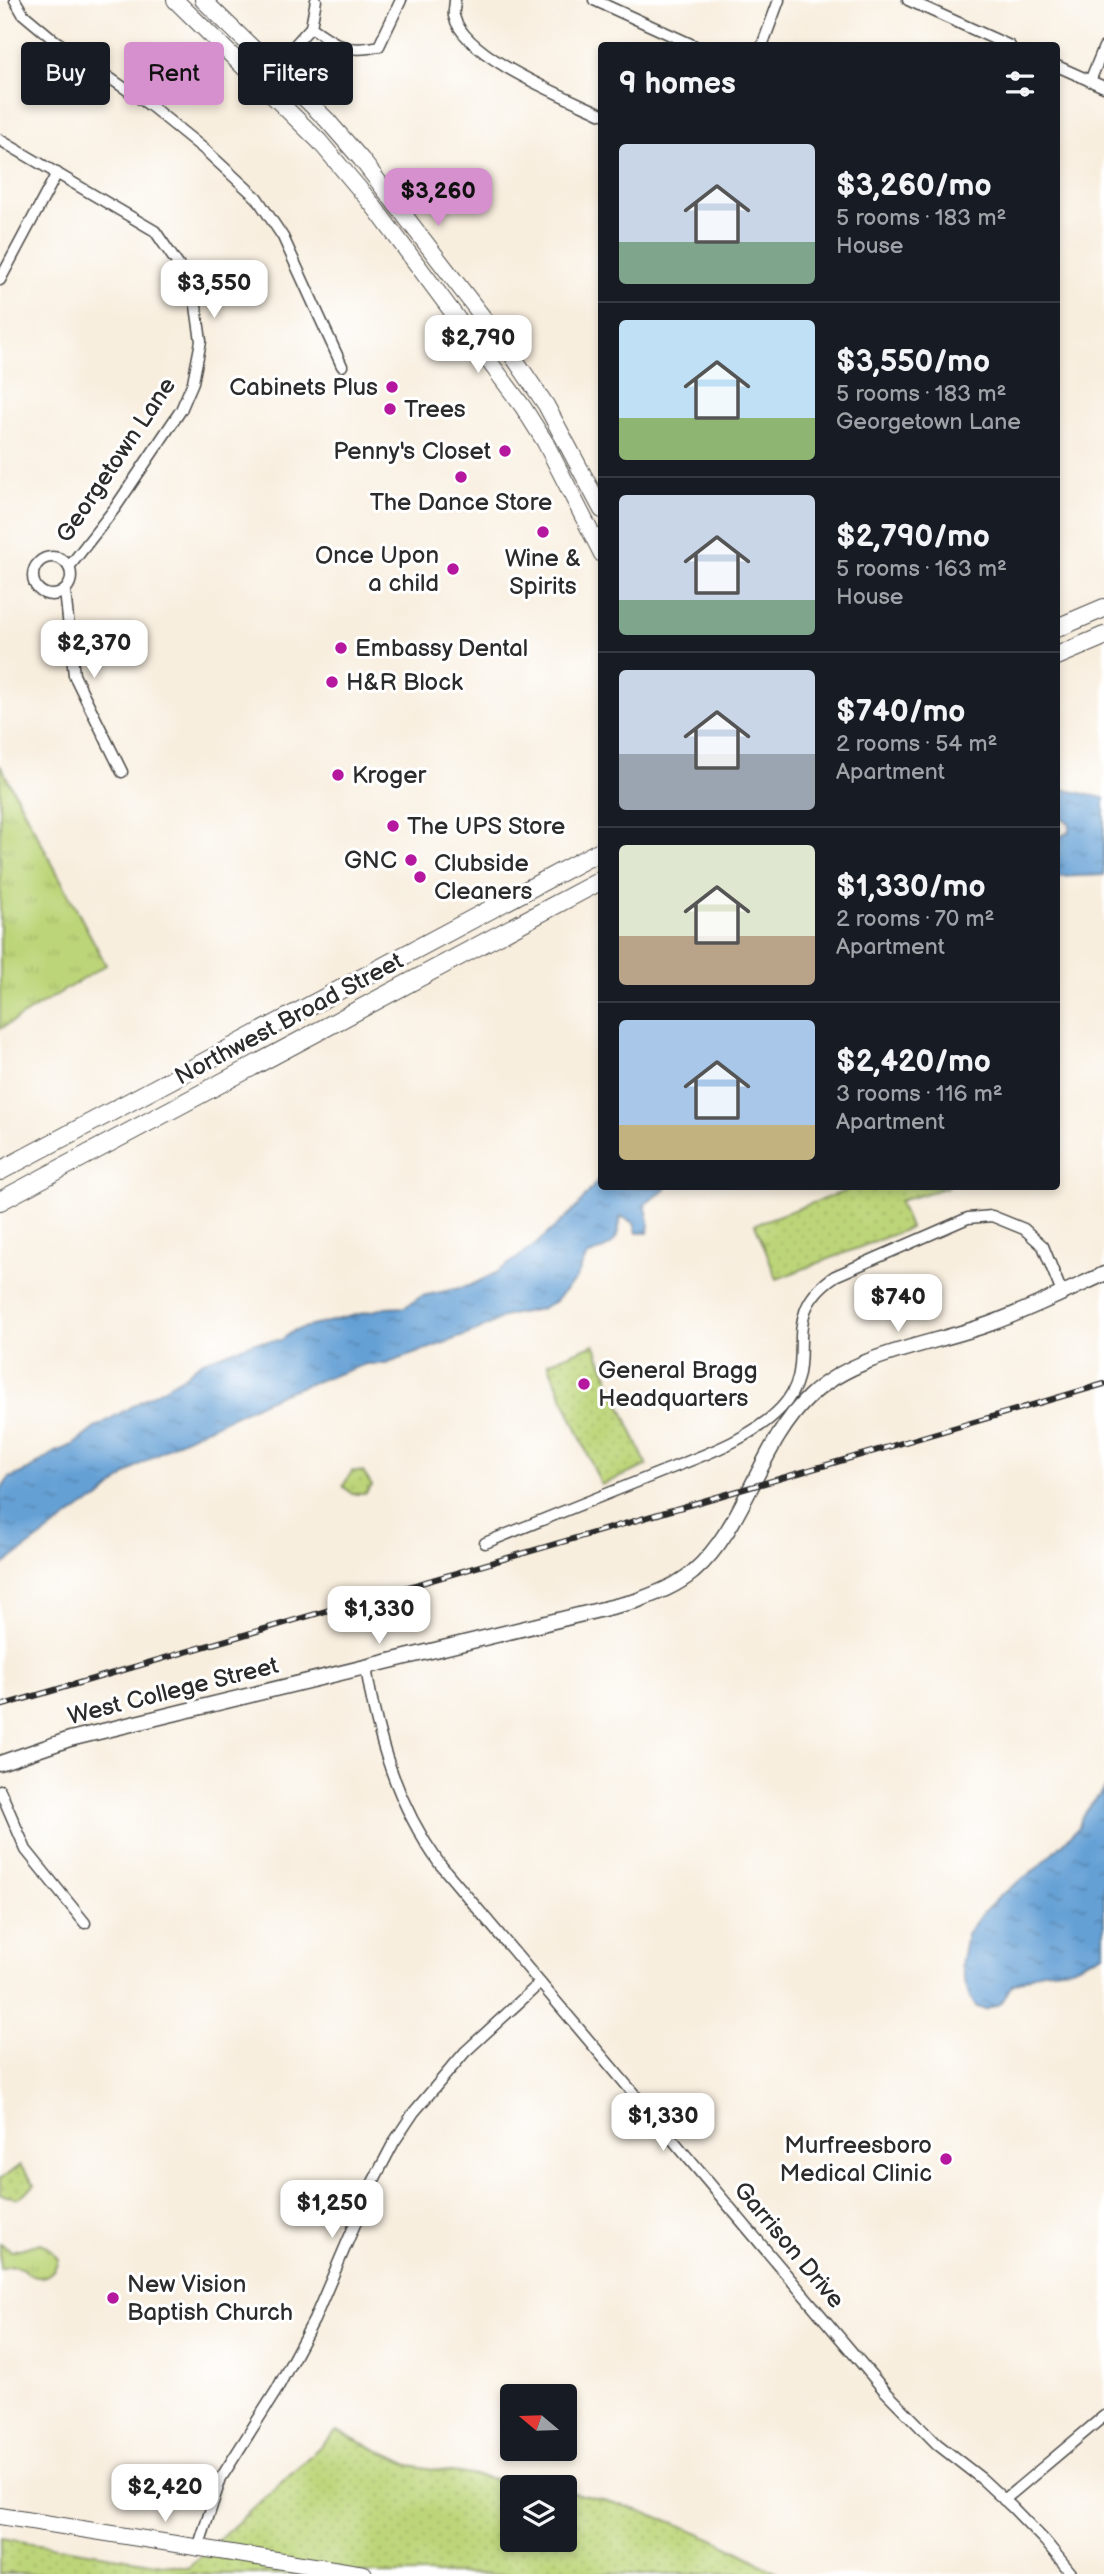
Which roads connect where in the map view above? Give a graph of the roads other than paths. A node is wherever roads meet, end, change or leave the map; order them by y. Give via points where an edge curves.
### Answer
1 (15, 0) edge
2 (175, 0) edge
3 (203, 0) edge
4 (316, 0) edge
5 (401, 0) edge
6 (455, 0) edge
7 (594, 0) edge
8 (779, 0) edge
9 (908, 0) edge
10 (311, 27) junction
11 (246, 42) edge
12 (297, 42) edge
13 (686, 42) edge
14 (763, 42) edge
15 (1001, 42) edge
16 (1104, 47) edge
17 (1060, 67) edge
18 (1090, 81) junction
19 (1104, 87) edge
20 (312, 105) edge
21 (598, 112) edge
22 (0, 140) edge
23 (57, 173) junction
24 (376, 179) junction
25 (361, 191) junction
26 (0, 280) edge
27 (342, 366) dead end
28 (598, 502) edge
29 (598, 546) edge
30 (69, 567) junction
31 (65, 591) junction
32 (1104, 608) edge
33 (1060, 627) edge
34 (1104, 636) edge
35 (1060, 655) edge
36 (122, 772) dead end
37 (598, 852) edge
38 (598, 882) edge
39 (470, 920) junction
40 (482, 944) junction
41 (380, 968) junction
42 (392, 992) junction
43 (260, 1032) junction
44 (273, 1055) junction
45 (0, 1171) edge
46 (0, 1201) edge
47 (1104, 1274) edge
48 (1062, 1293) junction
49 (485, 1543) dead end
50 (366, 1667) junction
51 (0, 1763) edge
52 (0, 1790) edge
53 (85, 1923) dead end
54 (540, 1983) junction
55 (1104, 2416) edge
56 (1004, 2500) junction
57 (0, 2516) edge
58 (198, 2548) junction
59 (306, 2569) edge
60 (364, 2574) edge
61 (1072, 2574) edge

1 - 27 street via 23,14 53,39 152,107 257,198 282,237
2 - 25 main road via 318,141
3 - 11 main road
4 - 10 street
5 - 10 street via 379,46 347,50
6 - 21 street via 454,16 466,36 488,55
7 - 13 street
8 - 14 street
9 - 15 street
10 - 12 street
16 - 18 street
17 - 18 street
18 - 19 street
20 - 24 main road
22 - 23 street, Georgetown Lane
23 - 26 street
23 - 30 street, Georgetown Lane via 155,231 183,272 196,306 201,341 193,382 181,410
24 - 25 main road
24 - 28 main road via 512,355 546,405
25 - 29 main road via 523,407
30 - 31 street via 71,580
30 - 31 street via 61,559 49,558 38,564 33,575 37,587 47,594
31 - 36 street via 74,675
32 - 33 main road
34 - 35 main road
37 - 39 main road, Northwest Broad Street
38 - 40 main road, Northwest Broad Street
39 - 40 main road
39 - 41 main road, Northwest Broad Street
40 - 42 main road, Northwest Broad Street
41 - 42 main road
41 - 43 main road, Northwest Broad Street
42 - 44 main road, Northwest Broad Street
43 - 44 main road
43 - 45 main road, Northwest Broad Street
44 - 46 main road, Northwest Broad Street
47 - 48 street, West College Street
48 - 49 street via 1043,1246 1024,1228 992,1216 968,1218 818,1287 800,1324 801,1370 794,1391 780,1409 736,1441
48 - 50 street, West College Street via 993,1323 863,1362 811,1395 790,1418 711,1553 671,1588 636,1601
50 - 51 street, West College Street via 70,1739
50 - 54 street, Garrison Drive via 390,1773 421,1837
52 - 53 street via 26,1850
54 - 56 street, Garrison Drive via 884,2390 937,2444
54 - 58 street via 466,2052 394,2142 308,2331 221,2478
55 - 56 street
56 - 61 street, Garrison Drive
57 - 58 main road
58 - 59 main road
59 - 60 main road

